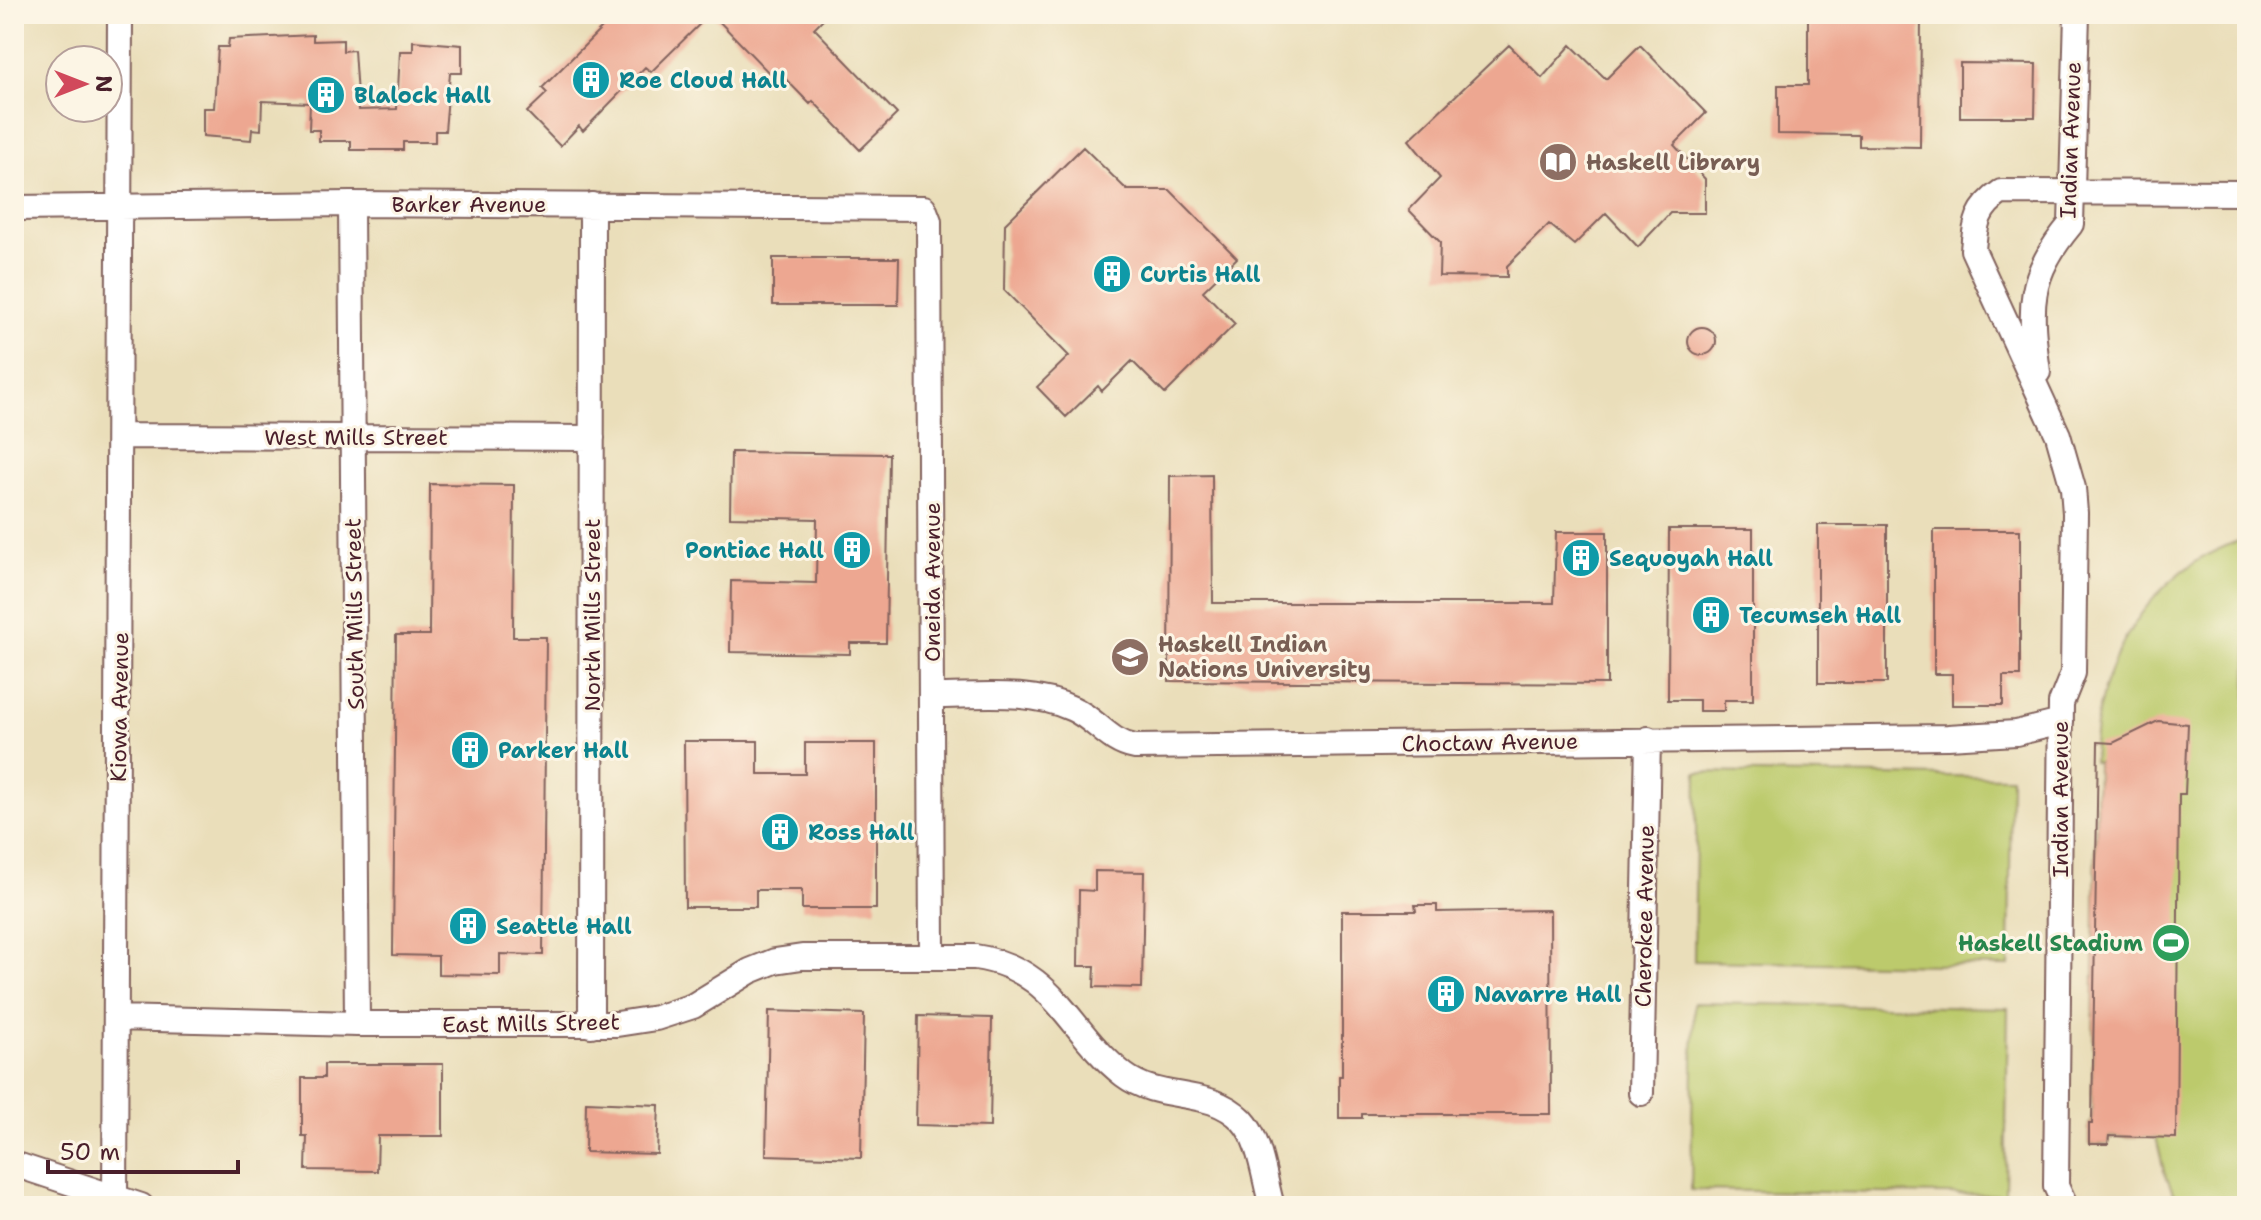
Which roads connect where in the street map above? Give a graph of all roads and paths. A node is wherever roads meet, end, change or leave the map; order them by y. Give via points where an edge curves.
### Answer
1 (120, 14) edge
2 (2077, 14) edge
3 (2072, 192) junction
4 (2247, 193) edge
5 (351, 204) junction
6 (592, 205) junction
7 (120, 207) junction
8 (14, 208) edge
9 (924, 208) joint
10 (2042, 399) junction
11 (120, 436) junction
12 (352, 437) junction
13 (592, 438) junction
14 (933, 696) junction
15 (2061, 722) junction
16 (1648, 739) junction
17 (932, 957) junction
18 (116, 1018) junction
19 (357, 1024) junction
20 (591, 1025) junction
21 (1641, 1093) dead end
22 (14, 1164) edge
23 (115, 1202) edge
24 (141, 1206) edge
25 (1272, 1206) edge
26 (2065, 1206) edge

1 - 7 street, Kiowa Avenue
2 - 3 street, Indian Avenue
3 - 4 street
3 - 10 street, Indian Avenue via 2071,224 2050,249 2033,293
3 - 10 street, Indian Avenue via 2001,192 1985,203 1976,220 1973,250
5 - 6 street, Barker Avenue
5 - 7 street, Barker Avenue
5 - 12 street, South Mills Street
6 - 9 street, Barker Avenue
6 - 13 street, North Mills Street
7 - 8 street, Barker Avenue
7 - 11 street, Kiowa Avenue
9 - 14 street, Oneida Avenue via 929,221
10 - 15 street, Indian Avenue via 2066,458 2075,513 2073,673 2061,703
11 - 12 street, West Mills Street
11 - 18 street, Kiowa Avenue
12 - 13 street, West Mills Street
12 - 19 street, South Mills Street
13 - 20 street, North Mills Street
14 - 16 street, Choctaw Avenue via 1051,700 1076,710 1111,739 1135,747
14 - 17 street, Oneida Avenue
15 - 16 street, Choctaw Avenue via 2016,733 1948,737
15 - 26 street, Indian Avenue via 2056,1186
16 - 21 street, Cherokee Avenue
17 - 20 street, East Mills Street via 775,961 693,1006 656,1018
17 - 25 street, East Mills Street via 975,957 1014,965 1036,979 1125,1076 1162,1093 1199,1096 1223,1105 1250,1132
18 - 19 street, East Mills Street
18 - 23 street, Kiowa Avenue
19 - 20 street, East Mills Street
22 - 23 street
23 - 24 street

